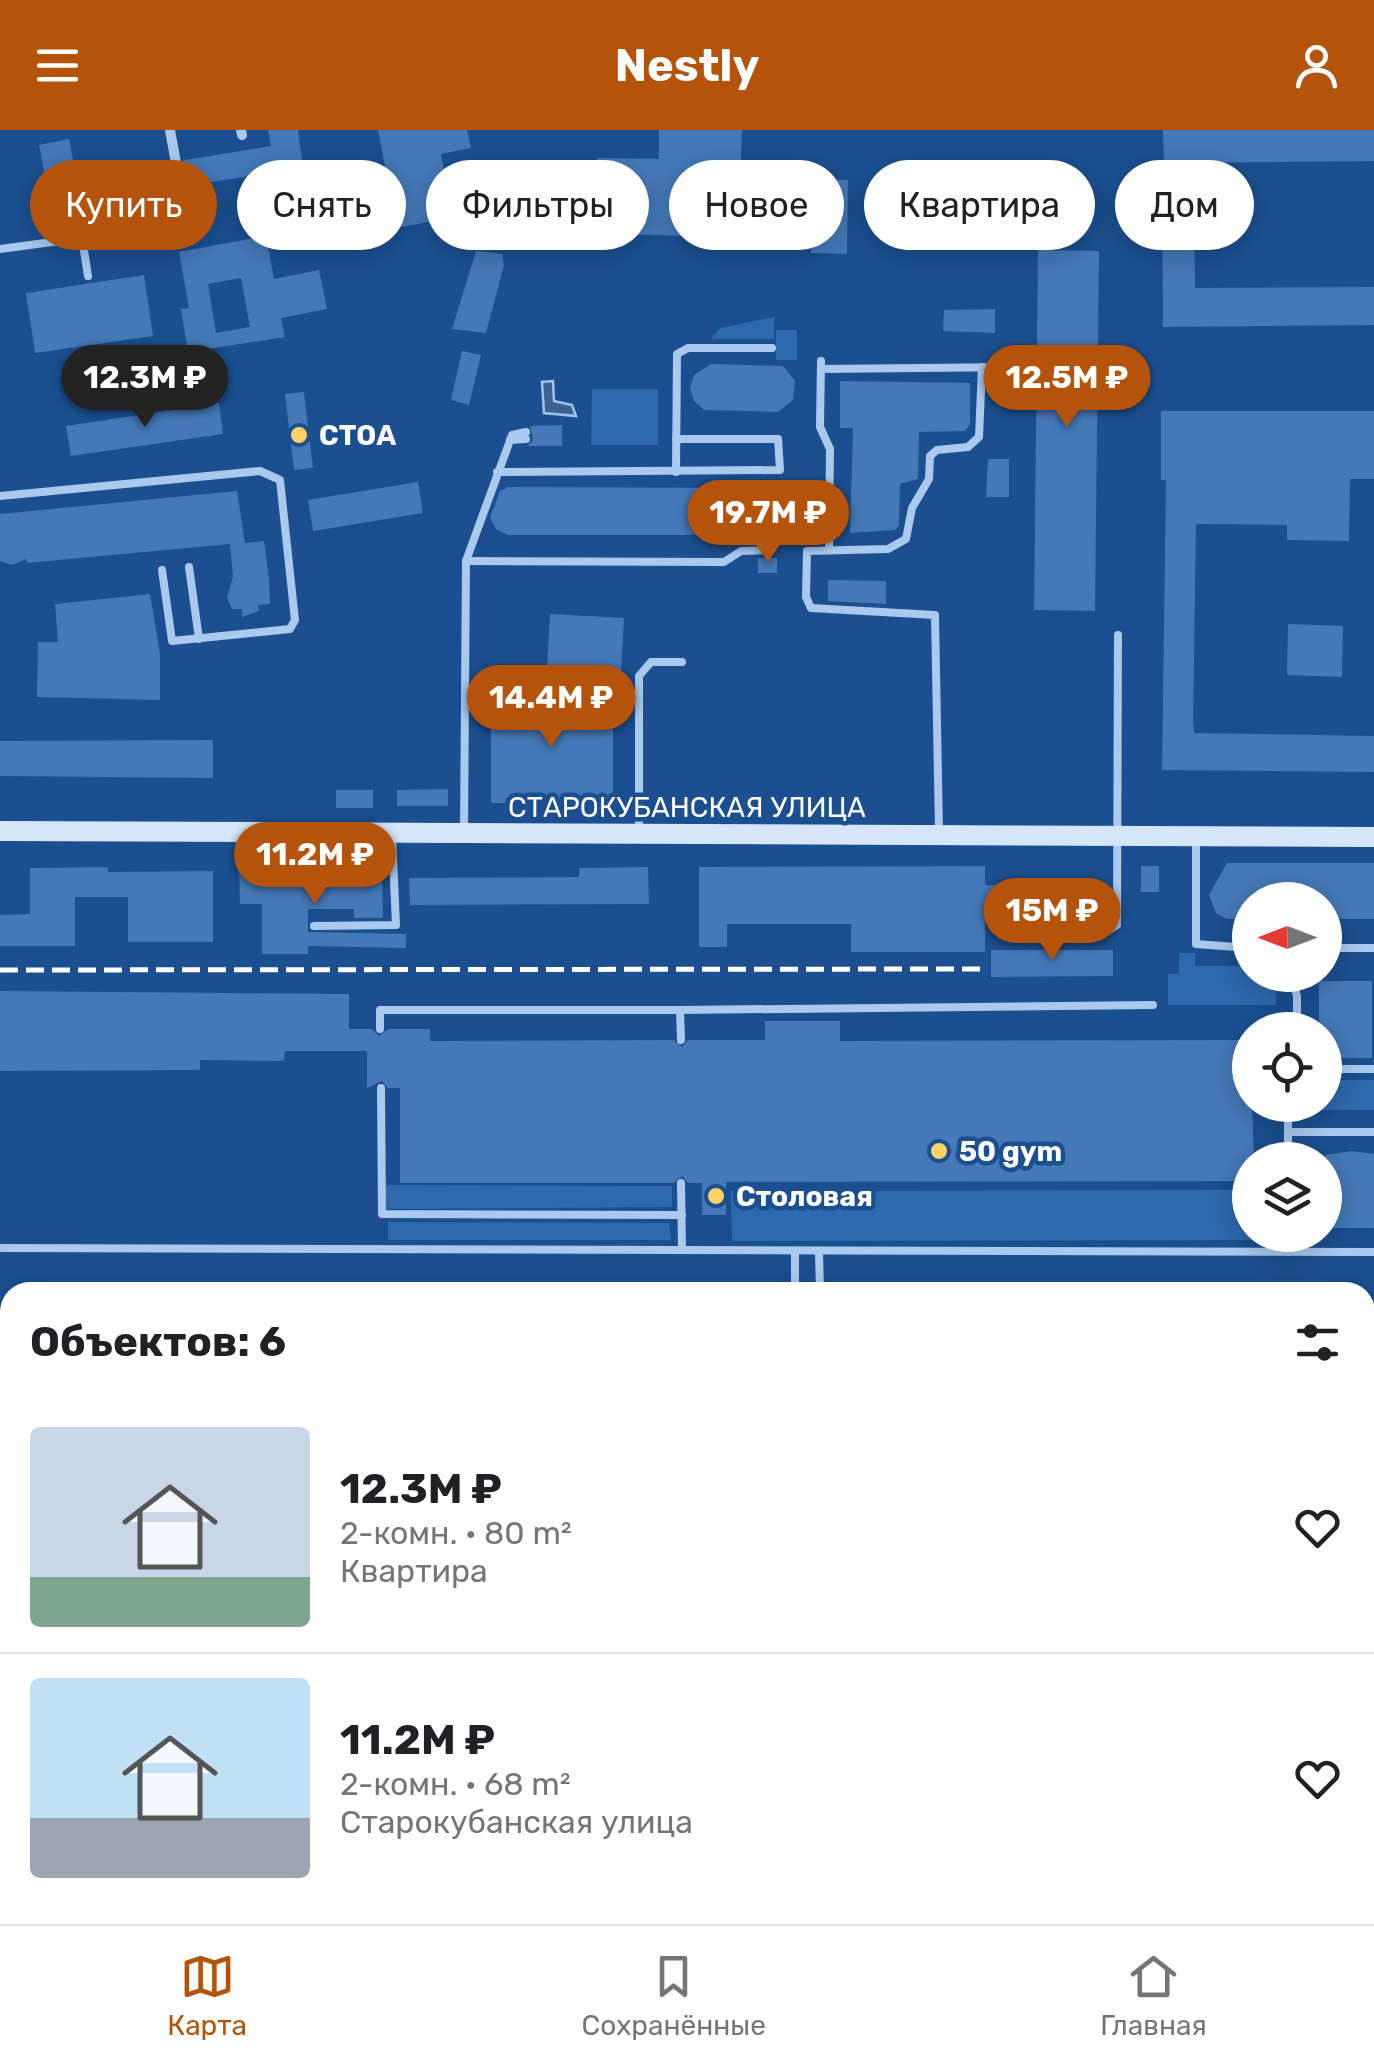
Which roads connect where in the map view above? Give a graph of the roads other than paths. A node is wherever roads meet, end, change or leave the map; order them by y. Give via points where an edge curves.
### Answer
1 (170, 130) edge
2 (175, 160) edge
3 (0, 250) edge
4 (88, 276) dead end
5 (772, 348) dead end
6 (982, 367) junction
7 (1027, 367) dead end
8 (526, 436) dead end
9 (676, 438) junction
10 (497, 472) junction
11 (676, 472) junction
12 (0, 496) edge
13 (828, 548) junction
14 (769, 550) dead end
15 (466, 562) junction
16 (189, 567) dead end
17 (162, 570) dead end
18 (1118, 636) dead end
19 (199, 639) junction
20 (682, 662) dead end
21 (0, 831) edge
22 (392, 833) junction
23 (464, 834) junction
24 (639, 835) junction
25 (939, 836) junction
26 (1118, 836) junction
27 (1196, 836) junction
28 (1374, 837) edge
29 (314, 926) dead end
30 (1005, 932) dead end
31 (1232, 947) edge
32 (1342, 948) edge
33 (1374, 948) edge
34 (1154, 1005) dead end
35 (680, 1010) junction
36 (380, 1029) dead end
37 (680, 1040) dead end
38 (1342, 1069) edge
39 (1374, 1069) edge
40 (381, 1088) dead end
41 (1288, 1122) edge
42 (1288, 1132) junction
43 (1374, 1132) edge
44 (1288, 1142) edge
45 (682, 1183) dead end
46 (682, 1215) junction
47 (0, 1248) edge
48 (682, 1250) junction
49 (795, 1252) junction
50 (819, 1252) junction
51 (1232, 1252) edge
52 (1342, 1252) edge
53 (1374, 1252) edge
54 (796, 1282) edge
55 (820, 1282) edge

1 - 2 street
3 - 4 lane via 82,238
5 - 9 lane via 682,348 676,360
6 - 7 lane
6 - 13 lane via 979,437 968,447 930,456 930,479 915,501 906,540 888,550
6 - 13 lane via 821,365 820,427 830,449
8 - 10 lane via 516,433 510,440
9 - 11 lane
9 - 11 lane via 778,439 780,466 774,472
10 - 11 lane
10 - 15 lane
12 - 19 lane via 260,470 280,480 294,625
13 - 25 lane via 808,552 811,608 930,612 936,620
14 - 15 lane via 741,551 724,562
15 - 23 lane
16 - 19 lane
17 - 19 lane via 171,638
18 - 26 lane
20 - 24 lane via 651,662 640,676
21 - 22 street, СТАРОКУБАНСКАЯ УЛИЦА
22 - 23 street, СТАРОКУБАНСКАЯ УЛИЦА
22 - 29 lane via 396,924
23 - 24 street, СТАРОКУБАНСКАЯ УЛИЦА
24 - 25 street, СТАРОКУБАНСКАЯ УЛИЦА
25 - 26 street, СТАРОКУБАНСКАЯ УЛИЦА
26 - 27 street, СТАРОКУБАНСКАЯ УЛИЦА
26 - 30 lane via 1117,925 1108,931
27 - 28 street, СТАРОКУБАНСКАЯ УЛИЦА
27 - 31 lane via 1196,944
32 - 33 lane
34 - 35 lane
35 - 36 lane via 380,1010
35 - 37 lane
38 - 39 lane
40 - 46 lane via 382,1214
41 - 42 lane
42 - 43 lane
42 - 44 lane
45 - 46 lane
46 - 48 lane
47 - 48 lane
48 - 49 lane
49 - 50 lane
49 - 54 lane
50 - 51 lane
50 - 55 lane
52 - 53 lane

